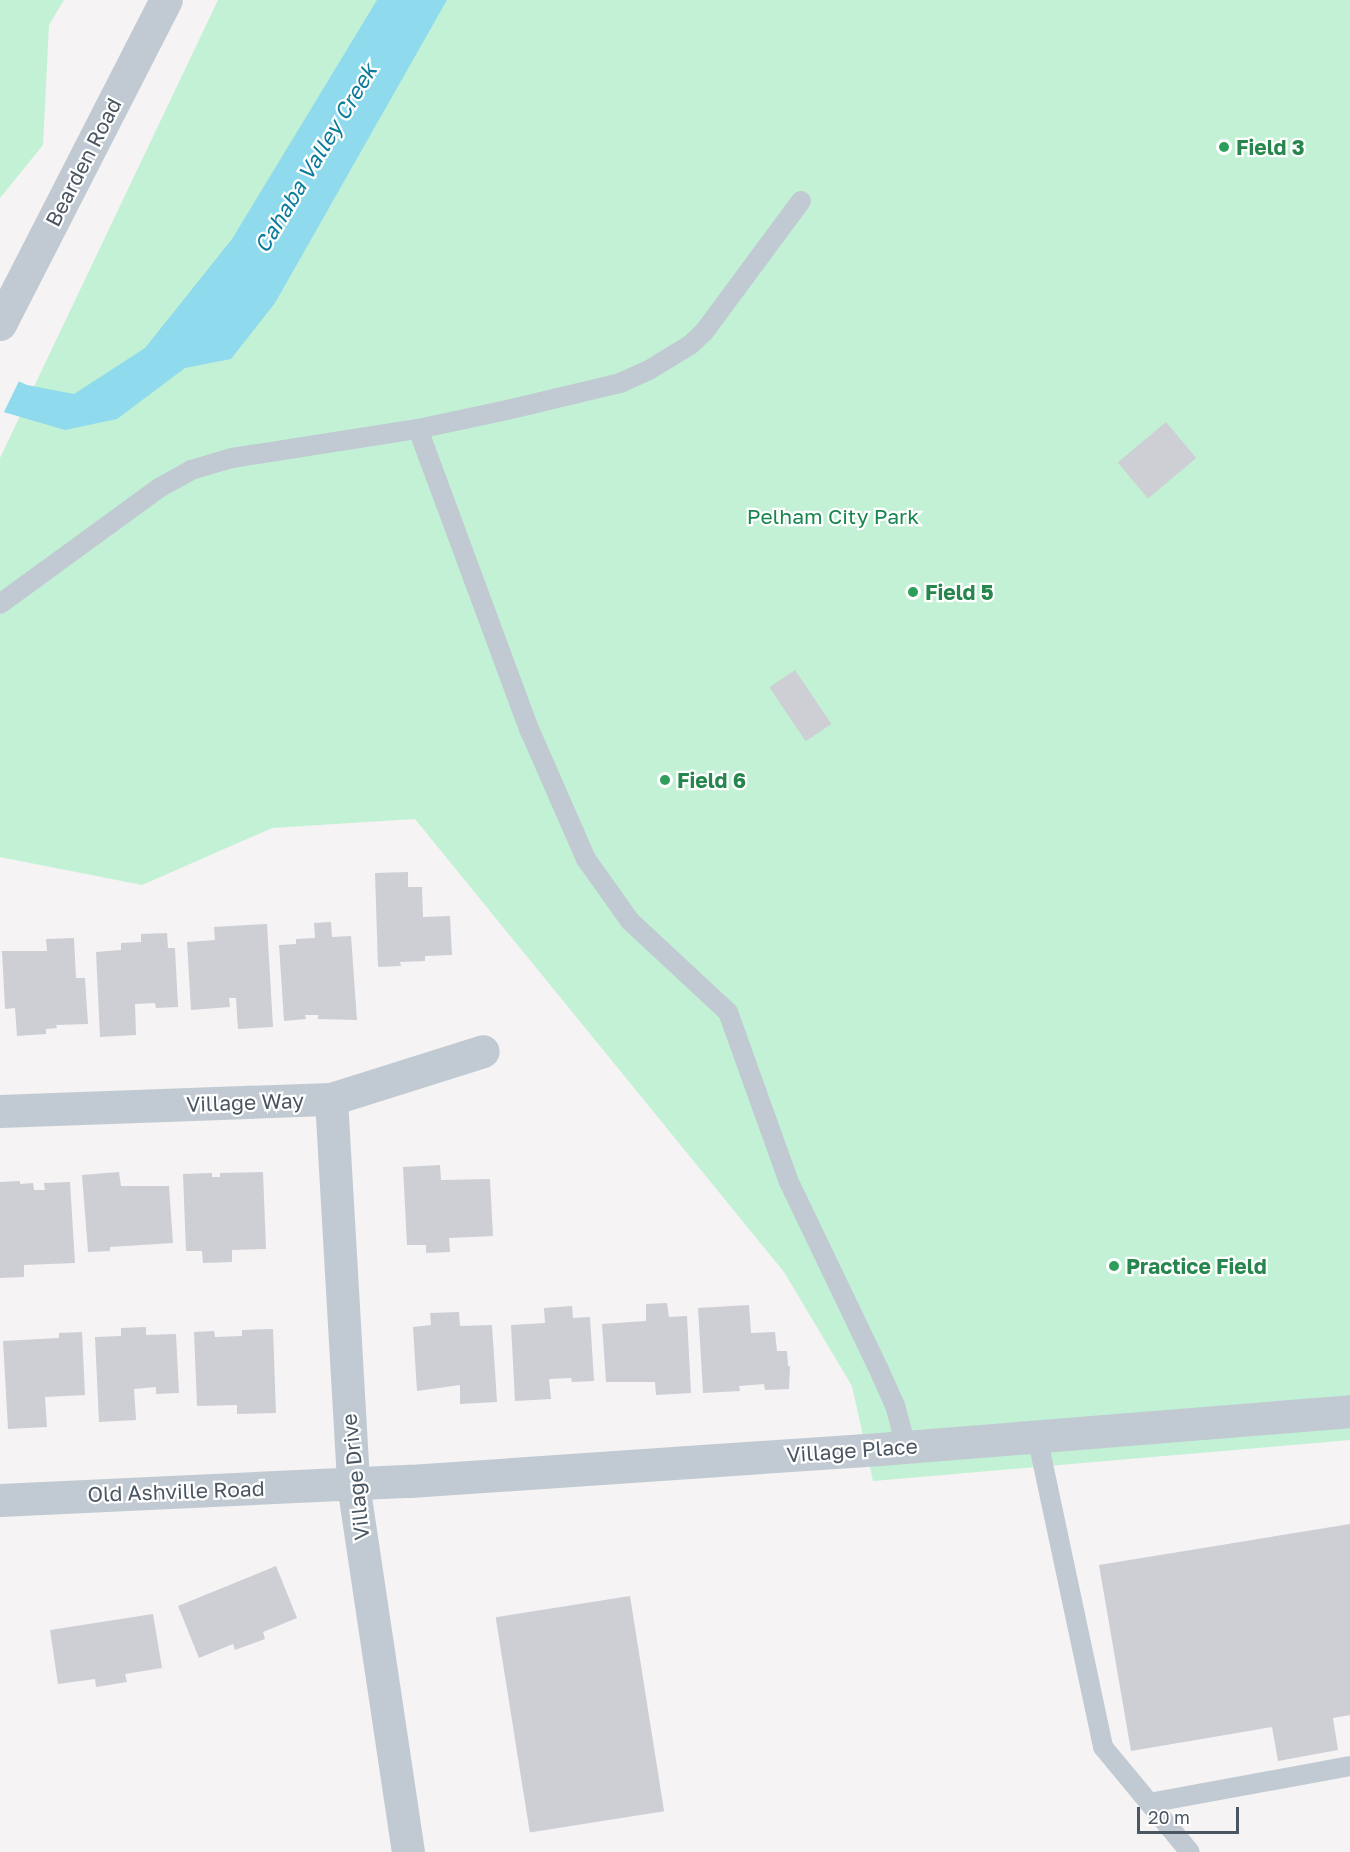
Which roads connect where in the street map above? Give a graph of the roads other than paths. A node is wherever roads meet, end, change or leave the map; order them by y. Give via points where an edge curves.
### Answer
1 (166, 0) edge
2 (801, 201) dead end
3 (3, 318) edge
4 (418, 429) junction
5 (0, 604) edge
6 (483, 1051) dead end
7 (331, 1099) junction
8 (0, 1111) edge
9 (1350, 1411) edge
10 (1037, 1436) junction
11 (906, 1446) junction
12 (353, 1484) junction
13 (0, 1500) edge
14 (1350, 1766) edge
15 (1149, 1803) junction
16 (408, 1852) edge
17 (1190, 1852) edge

1 - 3 street, Bearden Road
2 - 4 lane via 704,332 649,370 620,383
4 - 5 lane via 232,458 191,470 159,488
4 - 11 lane via 530,731 586,859 630,921 728,1012 789,1182 895,1405
6 - 7 street, Village Way
7 - 8 street, Village Way
7 - 12 street, Village Drive
9 - 10 street, Village Place
10 - 11 street, Village Place
10 - 15 lane via 1103,1747
11 - 12 street, Village Place
12 - 13 street, Old Ashville Road
12 - 16 street, Village Drive
14 - 15 lane
15 - 17 lane

